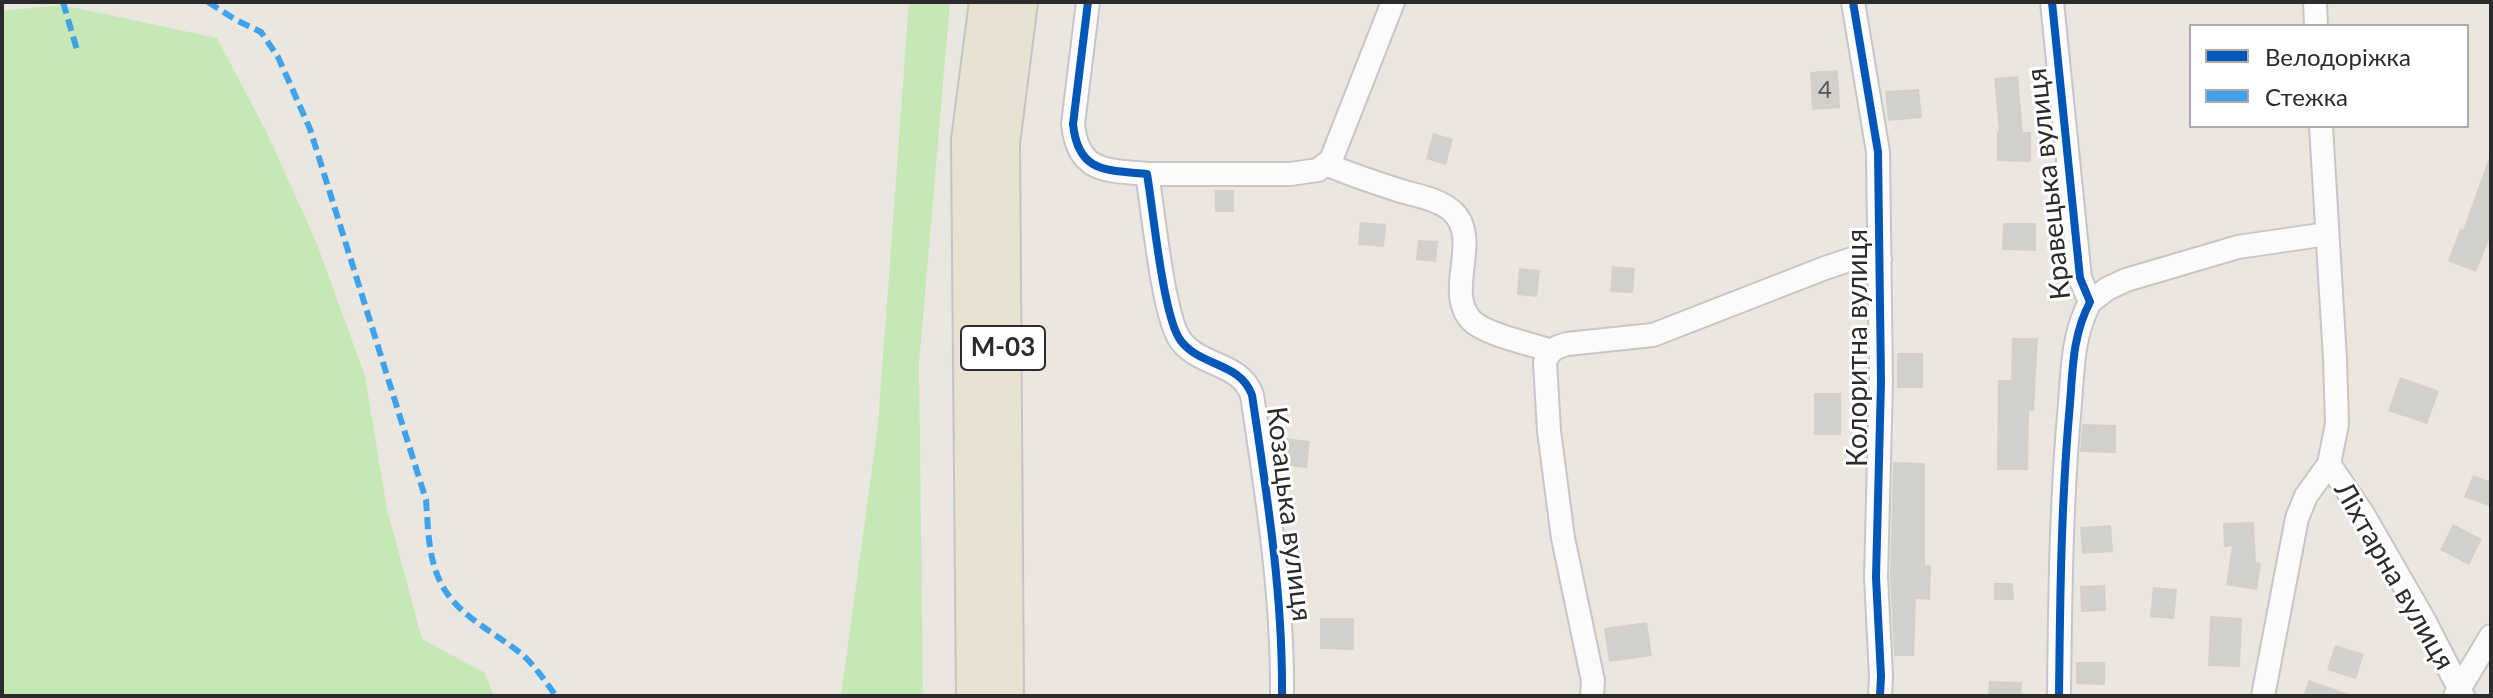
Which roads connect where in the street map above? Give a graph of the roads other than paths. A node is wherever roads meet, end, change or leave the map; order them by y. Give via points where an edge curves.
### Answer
1 (988, 2) edge
2 (1019, 2) edge
3 (1088, 2) edge
4 (1393, 2) edge
5 (1853, 2) edge
6 (2052, 2) edge
7 (2315, 2) edge
8 (2316, 24) edge
9 (2321, 128) edge
10 (1326, 164) junction
11 (1147, 174) junction
12 (2327, 234) junction
13 (1880, 259) junction
14 (2090, 302) junction
15 (1552, 351) junction
16 (2329, 464) junction
17 (2491, 636) edge
18 (2458, 694) edge
19 (975, 696) edge
20 (1005, 696) edge
21 (1282, 696) edge
22 (1592, 696) edge
23 (1880, 696) edge
24 (2059, 696) edge
25 (2263, 696) edge

1 - 19 highway, М-03 via 970,140
2 - 20 highway, М-03 via 1001,143
3 - 11 street via 1075,142 1096,168
4 - 10 street
5 - 13 street, Колоритна вулиця via 1878,152
6 - 14 street, Кравецька вулиця via 2080,278
7 - 8 street
9 - 12 street
10 - 11 street via 1290,174
10 - 15 street via 1453,212 1465,240 1466,313 1484,328
11 - 21 street, Козацька вулиця via 1176,334 1200,358 1240,376 1252,395 1274,542
12 - 14 street via 2238,247 2126,280
12 - 16 street via 2337,424
13 - 15 street via 1852,259 1825,268 1653,335 1567,344
13 - 23 street, Колоритна вулиця
14 - 24 street, Кравецька вулиця via 2075,347 2062,496
15 - 22 street via 1545,362 1549,431
16 - 18 street, Ліхтарна вулиця via 2424,620
16 - 25 street via 2297,518
17 - 18 street

